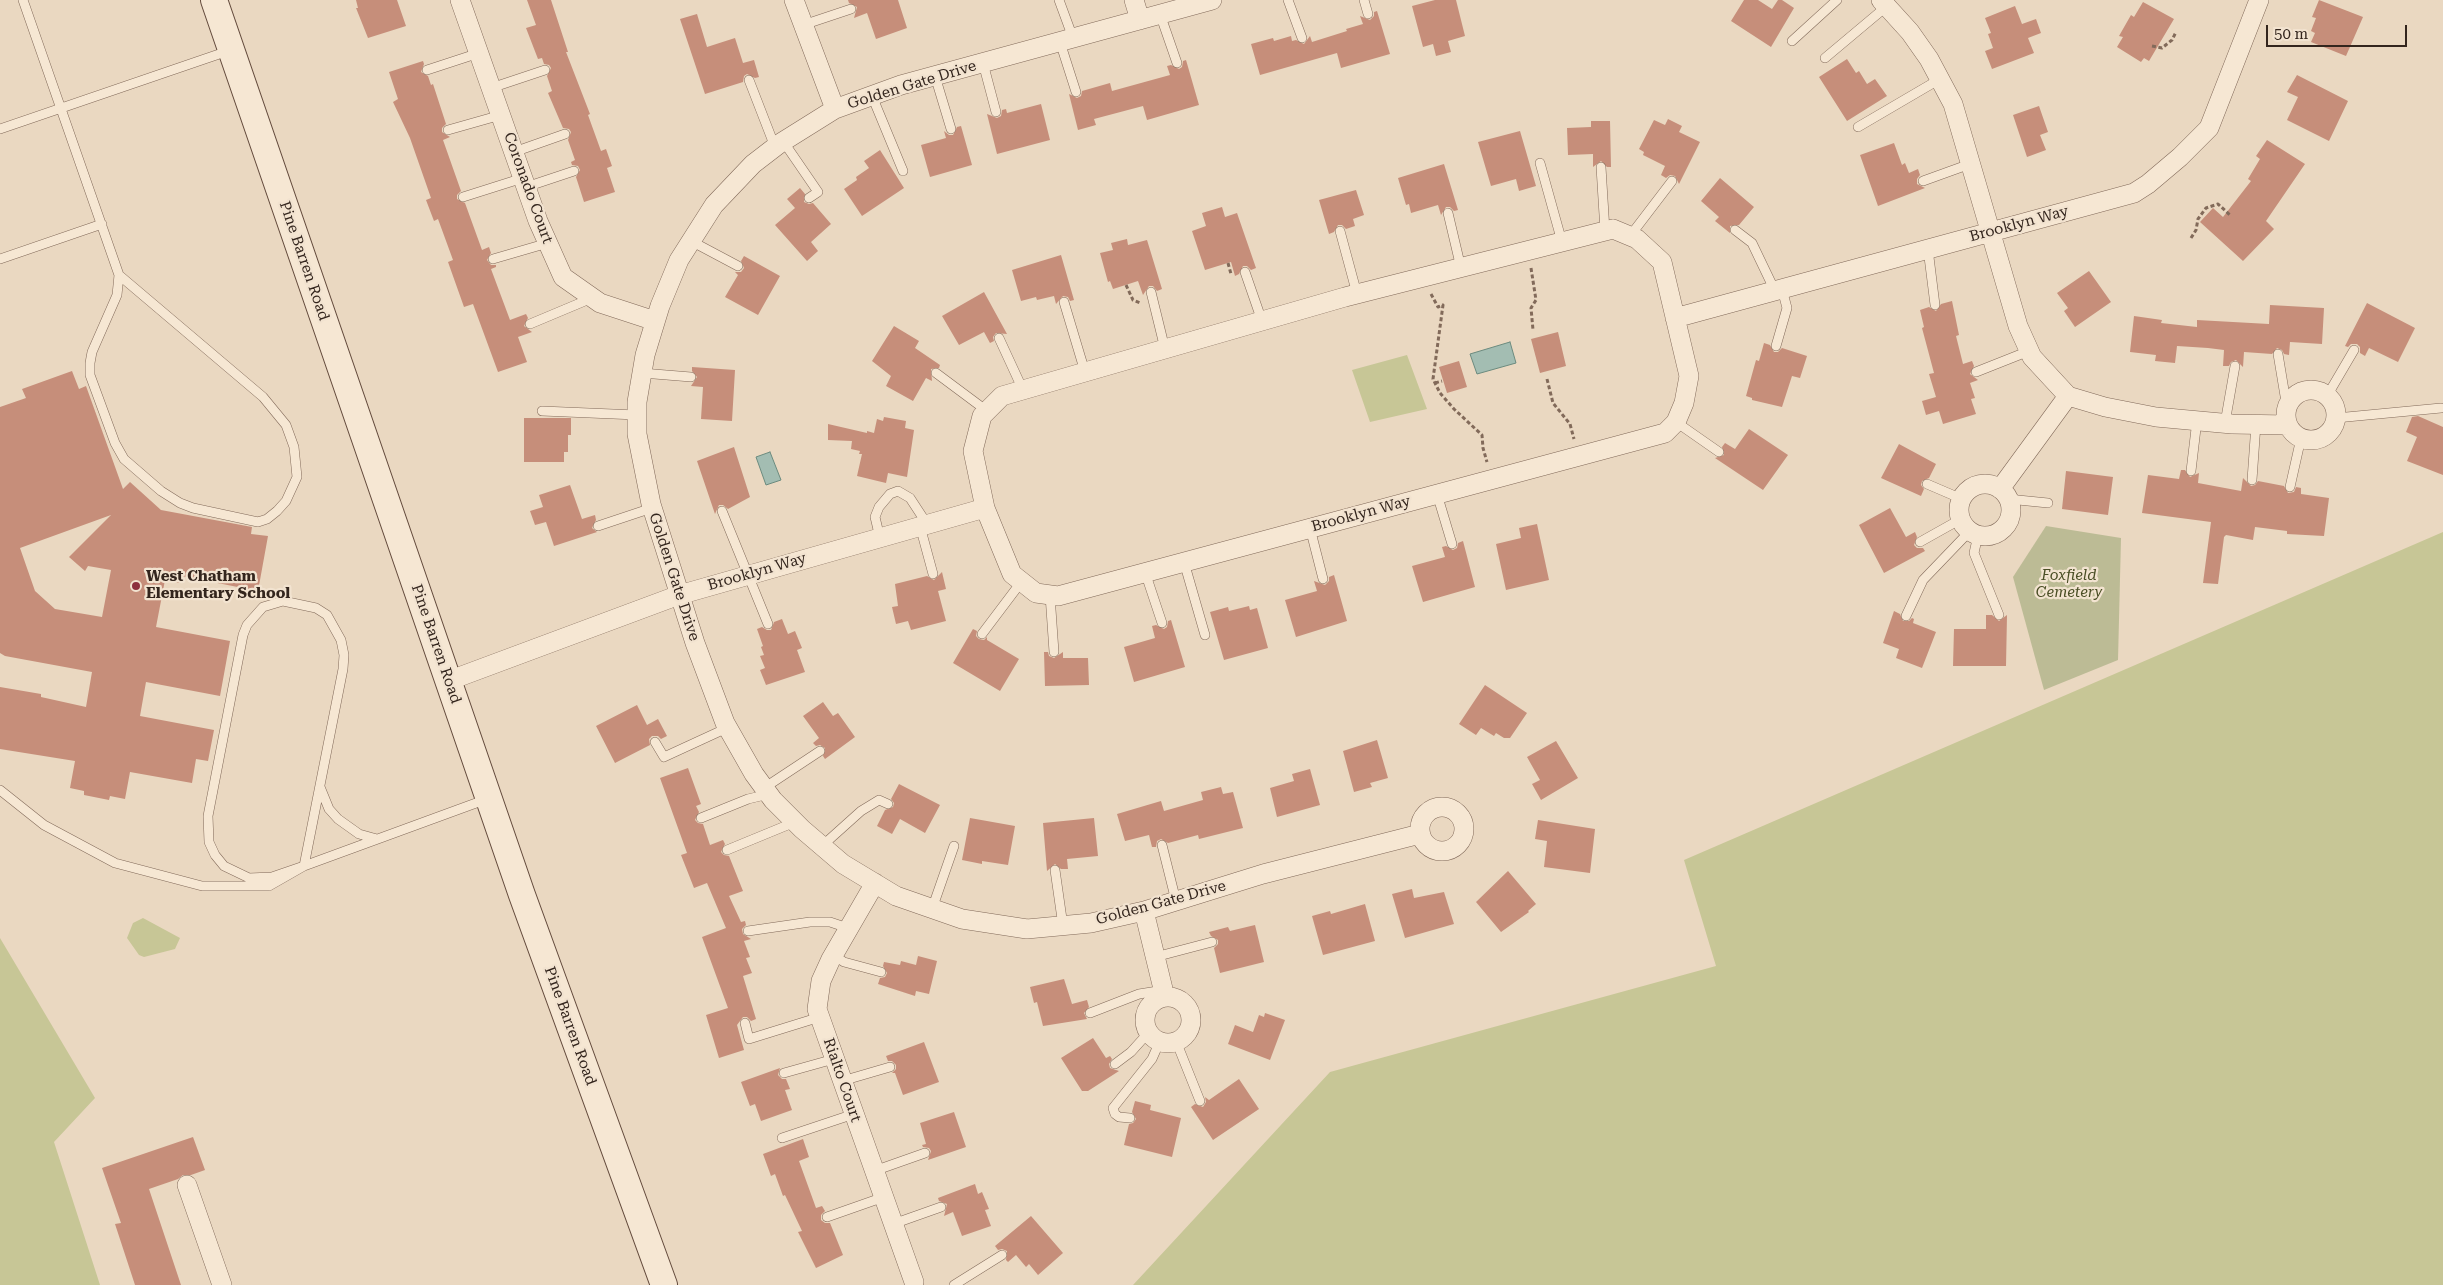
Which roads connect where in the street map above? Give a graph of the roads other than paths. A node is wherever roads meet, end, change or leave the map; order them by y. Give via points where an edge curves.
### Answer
1 (23, 0) edge
2 (214, 0) edge
3 (460, 0) edge
4 (794, 0) edge
5 (1059, 0) edge
6 (1134, 0) edge
7 (1212, 0) edge
8 (1288, 0) edge
9 (1364, 0) edge
10 (1837, 0) edge
11 (2259, 0) edge
12 (1884, 3) edge
13 (851, 9) dead end
14 (1160, 14) junction
15 (1368, 14) dead end
16 (1140, 20) junction
17 (802, 25) junction
18 (1302, 38) dead end
19 (1067, 40) junction
20 (1792, 41) dead end
21 (231, 50) junction
22 (479, 53) junction
23 (1825, 58) dead end
24 (983, 63) junction
25 (1177, 63) dead end
26 (427, 70) dead end
27 (546, 70) dead end
28 (935, 76) junction
29 (1940, 79) junction
30 (750, 80) dead end
31 (491, 88) junction
32 (1076, 92) dead end
33 (872, 96) junction
34 (60, 108) junction
35 (835, 109) junction
36 (996, 112) dead end
37 (501, 115) junction
38 (1858, 127) dead end
39 (0, 129) edge
40 (951, 129) dead end
41 (448, 130) dead end
42 (565, 134) dead end
43 (779, 144) junction
44 (514, 152) junction
45 (1540, 163) dead end
46 (1970, 164) junction
47 (1601, 167) dead end
48 (574, 171) dead end
49 (903, 171) dead end
50 (1672, 181) dead end
51 (524, 182) junction
52 (1923, 182) dead end
53 (463, 197) dead end
54 (809, 198) dead end
55 (1448, 213) dead end
56 (102, 224) junction
57 (1340, 230) dead end
58 (1734, 230) dead end
59 (1605, 231) junction
60 (1990, 232) junction
61 (1630, 236) junction
62 (691, 241) junction
63 (1562, 242) junction
64 (548, 243) junction
65 (1928, 249) junction
66 (0, 259) edge
67 (493, 259) dead end
68 (738, 266) dead end
69 (1461, 268) junction
70 (1245, 272) dead end
71 (119, 275) junction
72 (1778, 290) junction
73 (1151, 292) dead end
74 (1357, 294) junction
75 (592, 298) junction
76 (1064, 302) dead end
77 (1936, 306) dead end
78 (1675, 318) junction
79 (655, 321) junction
80 (1262, 321) junction
81 (530, 324) dead end
82 (999, 338) dead end
83 (1776, 346) dead end
84 (1164, 349) junction
85 (2354, 350) dead end
86 (2029, 351) junction
87 (2278, 354) dead end
88 (2235, 366) dead end
89 (1085, 372) junction
90 (1976, 372) dead end
91 (642, 373) junction
92 (936, 373) dead end
93 (691, 377) dead end
94 (1023, 390) junction
95 (2068, 396) junction
96 (2327, 396) junction
97 (2442, 408) dead end
98 (542, 411) dead end
99 (987, 411) junction
100 (637, 415) junction
101 (2336, 418) junction
102 (2197, 420) junction
103 (1676, 422) junction
104 (2225, 423) junction
105 (2292, 423) junction
106 (2256, 424) junction
107 (1719, 452) dead end
108 (2191, 471) dead end
109 (2252, 480) dead end
110 (1927, 484) dead end
111 (2290, 487) dead end
112 (1437, 494) junction
113 (2004, 494) junction
114 (1962, 499) junction
115 (2048, 503) dead end
116 (652, 508) junction
117 (985, 508) junction
118 (722, 511) dead end
119 (923, 525) junction
120 (598, 526) dead end
121 (1310, 528) junction
122 (1970, 528) junction
123 (880, 538) junction
124 (1920, 542) dead end
125 (1452, 544) dead end
126 (1184, 562) junction
127 (1145, 572) junction
128 (933, 574) dead end
129 (748, 575) junction
130 (1323, 578) dead end
131 (1022, 581) junction
132 (679, 595) junction
133 (1050, 595) junction
134 (1999, 615) dead end
135 (1906, 616) dead end
136 (1162, 623) dead end
137 (768, 624) dead end
138 (982, 634) dead end
139 (1205, 636) dead end
140 (1054, 652) dead end
141 (448, 681) junction
142 (727, 728) junction
143 (655, 742) dead end
144 (820, 751) dead end
145 (320, 785) junction
146 (0, 790) edge
147 (766, 792) junction
148 (490, 798) junction
149 (888, 804) dead end
150 (701, 818) dead end
151 (796, 822) junction
152 (1420, 834) dead end
153 (377, 839) junction
154 (1162, 845) dead end
155 (822, 846) junction
156 (954, 846) dead end
157 (727, 850) dead end
158 (304, 866) junction
159 (1056, 870) dead end
160 (875, 884) junction
161 (1176, 901) junction
162 (932, 909) junction
163 (1144, 911) junction
164 (1063, 926) junction
165 (848, 928) junction
166 (748, 930) dead end
167 (1212, 942) dead end
168 (832, 955) junction
169 (1155, 957) junction
170 (881, 972) dead end
171 (1164, 993) junction
172 (1090, 1013) dead end
173 (820, 1017) junction
174 (745, 1023) dead end
175 (1162, 1038) junction
176 (834, 1058) junction
177 (1115, 1064) dead end
178 (890, 1066) dead end
179 (784, 1073) dead end
180 (842, 1081) junction
181 (1200, 1101) dead end
182 (854, 1114) junction
183 (1130, 1118) dead end
184 (782, 1138) dead end
185 (925, 1153) dead end
186 (874, 1171) junction
187 (187, 1185) dead end
188 (884, 1197) junction
189 (942, 1207) dead end
190 (827, 1216) dead end
191 (893, 1224) junction
192 (1002, 1255) dead end
193 (661, 1284) edge
194 (918, 1284) edge
195 (222, 1285) edge
196 (954, 1285) edge

1 - 34 lane
2 - 21 main road, Pine Barren Road
3 - 22 street, Coronado Court
4 - 17 street
5 - 19 lane
6 - 16 street
7 - 14 street, Golden Gate Drive
8 - 18 lane
9 - 15 lane
10 - 20 lane
11 - 60 street, Brooklyn Way via 2209,128 2174,163 2134,193
12 - 23 lane
12 - 29 street via 1915,39
13 - 17 lane
14 - 16 street, Golden Gate Drive
14 - 25 lane
16 - 19 street, Golden Gate Drive
17 - 35 street
19 - 24 street, Golden Gate Drive
19 - 32 lane
21 - 34 lane
21 - 141 main road, Pine Barren Road
22 - 26 lane
22 - 31 street, Coronado Court
24 - 28 street, Golden Gate Drive
24 - 36 lane
27 - 31 lane
28 - 33 street, Golden Gate Drive
28 - 40 lane
29 - 38 lane
29 - 46 street via 1953,104
30 - 43 lane
31 - 37 street, Coronado Court
33 - 35 street, Golden Gate Drive
33 - 49 lane
34 - 39 lane
34 - 56 lane
35 - 43 street, Golden Gate Drive
37 - 41 lane
37 - 44 street, Coronado Court
42 - 44 lane
43 - 54 lane via 818,192
43 - 62 street, Golden Gate Drive via 752,164 714,205
44 - 51 street, Coronado Court
45 - 63 lane
46 - 52 lane
46 - 60 street
47 - 59 lane
48 - 51 lane
50 - 61 lane
51 - 53 lane
51 - 64 street, Coronado Court
55 - 69 lane
56 - 66 lane
56 - 71 lane
57 - 74 lane
58 - 72 lane via 1752,243
59 - 61 street via 1613,229
59 - 63 street
60 - 65 street, Brooklyn Way
60 - 86 street via 2018,326
61 - 78 street via 1662,262
62 - 68 lane
62 - 79 street, Golden Gate Drive via 679,260
63 - 69 street
64 - 67 lane
64 - 75 street, Coronado Court via 563,277
65 - 72 street, Brooklyn Way
65 - 77 lane
69 - 74 street
70 - 80 lane
71 - 71 lane via 263,397 286,425 294,446 296,477 286,501 267,519 258,522 180,503 161,491 118,451 90,375 92,352 117,295
72 - 78 street, Brooklyn Way
72 - 83 lane via 1787,308
73 - 84 lane
74 - 80 street
75 - 79 street, Coronado Court
75 - 81 lane
76 - 89 lane
78 - 103 street via 1688,376 1684,403
79 - 91 street, Golden Gate Drive
80 - 84 street
82 - 94 lane
84 - 89 street
85 - 96 lane
86 - 90 lane
86 - 95 street
87 - 105 lane
88 - 104 lane
89 - 94 street
91 - 93 lane
91 - 100 street, Golden Gate Drive
92 - 99 lane
94 - 99 street via 1002,396
95 - 102 street via 2156,417
95 - 113 street
96 - 101 street via 2333,402
96 - 105 street via 2320,392 2296,394
97 - 101 lane
98 - 100 lane
99 - 117 street via 982,416 973,451
100 - 116 street, Golden Gate Drive via 637,434
101 - 105 street via 2329,433 2314,440
102 - 104 street
102 - 108 lane
103 - 107 lane
103 - 112 street, Brooklyn Way via 1665,433
104 - 106 street
105 - 106 street
105 - 111 lane
106 - 109 lane
110 - 114 lane
112 - 121 street, Brooklyn Way
112 - 125 lane
113 - 114 street via 1985,484 1970,488
113 - 115 lane
113 - 122 street via 2011,513 2003,528 1996,533
114 - 122 street via 1959,509
116 - 120 lane
116 - 132 street, Golden Gate Drive
117 - 119 street, Brooklyn Way
117 - 131 street via 1012,574
118 - 129 lane
119 - 123 street, Brooklyn Way
119 - 123 lane via 910,498 898,491 890,494 878,507 875,517
119 - 128 lane
121 - 126 street, Brooklyn Way
121 - 130 lane
122 - 124 lane
122 - 134 lane via 1974,552
122 - 135 lane via 1923,580
123 - 129 street, Brooklyn Way
126 - 127 street, Brooklyn Way
126 - 139 lane
127 - 133 street, Brooklyn Way via 1058,596
127 - 136 lane
129 - 132 street, Brooklyn Way
129 - 137 lane
131 - 133 street via 1036,593
131 - 138 lane
132 - 141 street, Brooklyn Way
132 - 142 street, Golden Gate Drive
133 - 140 lane
141 - 148 main road, Pine Barren Road
142 - 143 lane via 664,757
142 - 147 street, Golden Gate Drive
144 - 147 lane
145 - 153 lane via 329,809 338,819 354,831
145 - 158 lane
145 - 158 lane via 343,669 341,640 326,615 316,608 283,601 273,603 255,614 243,635 207,829 215,855 235,873 262,878
146 - 158 lane via 44,825 115,863 202,886 269,886
147 - 150 lane
147 - 151 street, Golden Gate Drive
148 - 153 lane
148 - 193 main road, Pine Barren Road
149 - 155 lane via 879,800 861,810
151 - 155 street, Golden Gate Drive
151 - 157 lane
152 - 161 street, Golden Gate Drive via 1263,874
153 - 158 lane
154 - 161 lane
155 - 160 street, Golden Gate Drive
156 - 162 lane
159 - 164 lane
160 - 162 street, Golden Gate Drive via 896,896
160 - 165 street, Rialto Court
161 - 163 street, Golden Gate Drive
162 - 164 street, Golden Gate Drive via 962,919 1027,930
163 - 164 street, Golden Gate Drive
163 - 169 street
165 - 166 lane via 830,922 810,922
165 - 168 street, Rialto Court
167 - 169 lane
168 - 170 lane via 844,962
168 - 173 street, Rialto Court via 822,981 817,1009
169 - 171 street
171 - 172 lane via 1140,994
171 - 175 street via 1147,1009 1145,1023
171 - 175 street via 1180,1000 1189,1012 1190,1027 1186,1034
173 - 174 lane via 749,1039
173 - 176 street, Rialto Court
175 - 177 lane via 1131,1052
175 - 181 lane
175 - 183 lane via 1152,1059 1113,1108 1119,1117
176 - 179 lane
176 - 180 street, Rialto Court
178 - 180 lane
180 - 182 street, Rialto Court
182 - 184 lane
182 - 186 street, Rialto Court
185 - 186 lane
186 - 188 street, Rialto Court
187 - 195 street
188 - 190 lane
188 - 191 street, Rialto Court
189 - 191 lane
191 - 194 street, Rialto Court
192 - 196 lane

